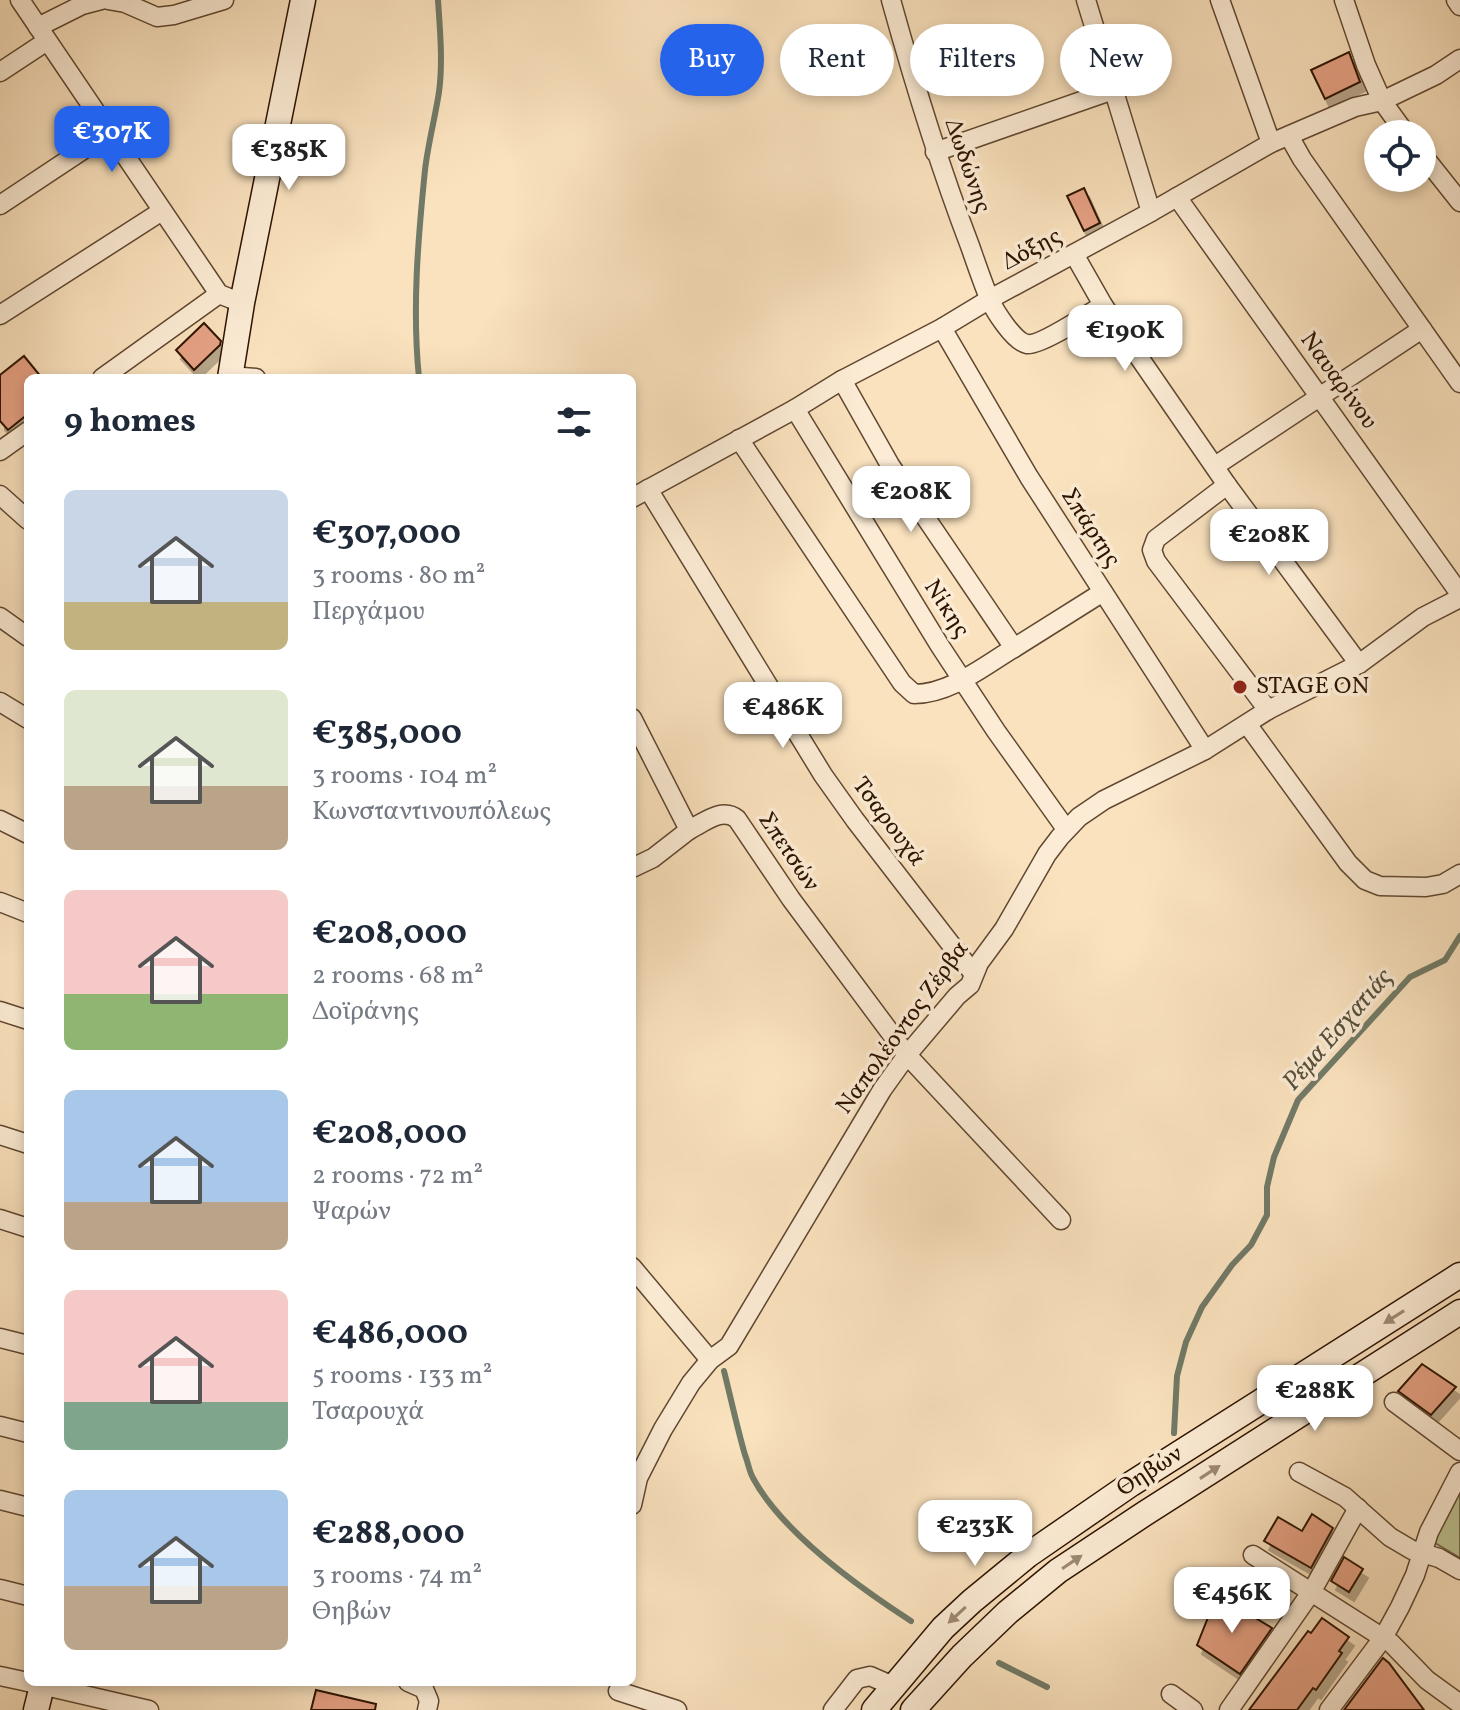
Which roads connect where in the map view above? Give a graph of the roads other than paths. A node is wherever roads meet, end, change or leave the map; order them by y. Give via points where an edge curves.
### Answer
1 (20, 0) edge
2 (101, 0) edge
3 (224, 0) edge
4 (303, 0) edge
5 (891, 0) edge
6 (1086, 0) edge
7 (1220, 0) edge
8 (1344, 0) edge
9 (1456, 0) edge
10 (118, 1) edge
11 (1460, 6) edge
12 (1093, 24) edge
13 (43, 34) junction
14 (1460, 59) edge
15 (0, 72) edge
16 (1096, 96) edge
17 (1115, 96) edge
18 (1382, 101) junction
19 (1396, 120) edge
20 (110, 132) junction
21 (1280, 140) junction
22 (935, 152) junction
23 (1436, 172) edge
24 (1177, 197) junction
25 (1460, 202) edge
26 (0, 205) edge
27 (162, 211) junction
28 (1151, 212) junction
29 (1074, 254) junction
30 (219, 294) junction
31 (990, 299) junction
32 (242, 303) junction
33 (1103, 305) junction
34 (0, 315) edge
35 (942, 328) junction
36 (1422, 329) junction
37 (108, 374) edge
38 (230, 374) edge
39 (842, 380) junction
40 (1460, 383) edge
41 (1320, 396) junction
42 (795, 409) junction
43 (24, 434) edge
44 (739, 439) junction
45 (0, 450) edge
46 (1215, 466) junction
47 (1227, 485) junction
48 (640, 494) edge
49 (0, 495) edge
50 (24, 516) edge
51 (1103, 592) junction
52 (1460, 596) edge
53 (0, 617) edge
54 (24, 634) edge
55 (1014, 648) junction
56 (1359, 664) junction
57 (963, 679) junction
58 (0, 702) edge
59 (1268, 710) junction
60 (24, 717) edge
61 (1247, 724) junction
62 (636, 726) edge
63 (1205, 750) junction
64 (0, 820) edge
65 (1066, 829) junction
66 (689, 830) junction
67 (24, 832) edge
68 (636, 866) edge
69 (1460, 874) edge
70 (0, 902) edge
71 (24, 911) edge
72 (973, 973) junction
73 (0, 1011) edge
74 (24, 1019) edge
75 (907, 1055) junction
76 (0, 1135) edge
77 (24, 1143) edge
78 (0, 1219) edge
79 (1061, 1220) dead end
80 (24, 1227) edge
81 (636, 1272) edge
82 (1460, 1275) edge
83 (1460, 1312) edge
84 (0, 1338) edge
85 (24, 1344) edge
86 (710, 1360) junction
87 (1394, 1402) dead end
88 (0, 1426) edge
89 (24, 1432) edge
90 (1460, 1451) edge
91 (1299, 1472) dead end
92 (1460, 1472) edge
93 (636, 1473) edge
94 (0, 1500) edge
95 (24, 1506) edge
96 (1358, 1508) junction
97 (1423, 1553) junction
98 (1253, 1555) dead end
99 (1460, 1570) edge
100 (0, 1589) edge
101 (1312, 1591) junction
102 (24, 1595) edge
103 (1383, 1638) junction
104 (0, 1676) edge
105 (24, 1681) edge
106 (36, 1686) edge
107 (49, 1686) edge
108 (417, 1686) edge
109 (617, 1686) edge
110 (893, 1686) junction
111 (1171, 1694) dead end
112 (1460, 1704) edge
113 (428, 1706) edge
114 (36, 1710) edge
115 (149, 1710) edge
116 (617, 1710) edge
117 (677, 1710) edge
118 (833, 1710) edge
119 (874, 1710) edge
120 (913, 1710) edge
121 (1193, 1710) edge
122 (1229, 1710) edge
123 (1329, 1710) edge
124 (1456, 1710) edge

1 - 13 street
2 - 13 street via 82,5
3 - 10 street via 157,17
4 - 32 main road
5 - 22 street, Δωδώνης
6 - 12 street
7 - 21 street
8 - 18 street
9 - 11 street
13 - 15 street
13 - 20 street
14 - 18 street, Δόξης
16 - 22 street
17 - 28 street
18 - 19 street
18 - 21 street, Δόξης via 1355,107
20 - 26 street
20 - 27 street
21 - 24 street, Δόξης
21 - 36 street via 1302,159
22 - 31 street, Δωδώνης
23 - 25 street
24 - 28 street, Δόξης
24 - 41 street, Ναυαρίνου
27 - 30 street
27 - 34 street
28 - 29 street, Δόξης
29 - 31 street, Δόξης
29 - 33 street
30 - 32 street
30 - 37 street
31 - 33 street, Δωδώνης via 1013,334 1029,345
31 - 35 street, Δόξης
32 - 38 main road
33 - 46 street
35 - 39 street, Δόξης
35 - 51 street, Σπάρτης
36 - 40 street
36 - 41 street
39 - 42 street, Δόξης
39 - 55 street via 890,465
41 - 46 street
41 - 52 street, Ναυαρίνου
42 - 44 street, Δόξης
42 - 57 street, Νίκης
43 - 45 street
44 - 48 street, Δόξης
44 - 57 street via 902,683 914,694 929,694
46 - 47 street
47 - 56 street
47 - 59 street via 1156,539 1152,550
48 - 72 street, Τσαρουχά via 823,775
49 - 50 street
51 - 55 street
51 - 63 street, Σπάρτης
52 - 56 street, Ναπολέοντος Ζέρβα
53 - 54 street
55 - 57 street
56 - 59 street, Ναπολέοντος Ζέρβα
57 - 65 street, Νίκης
58 - 60 street
59 - 61 street, Ναπολέοντος Ζέρβα
61 - 63 street, Ναπολέοντος Ζέρβα
61 - 69 street via 1365,880 1380,886 1426,887
62 - 66 street
63 - 65 street, Ναπολέοντος Ζέρβα via 1104,800
64 - 67 street
65 - 72 street, Ναπολέοντος Ζέρβα
66 - 68 street, Σπετσών
66 - 75 street, Σπετσών via 722,813 737,819
70 - 71 street
72 - 75 street, Ναπολέοντος Ζέρβα via 970,985
73 - 74 street
75 - 79 street, Σπετσών
75 - 86 street, Ναπολέοντος Ζέρβα via 729,1346
76 - 77 street
78 - 80 street
81 - 86 street
82 -> 110 main road, Θηβών via 1053,1537 943,1628
120 -> 83 main road, Θηβών via 962,1656 1058,1571
84 - 85 street
86 - 93 street, Ναπολέοντος Ζέρβα
87 - 90 street
88 - 89 street
91 - 96 street
92 - 97 street
94 - 95 street
96 - 97 street via 1390,1537
96 - 101 street
97 - 99 street
97 - 103 street
98 - 101 street
100 - 102 street
101 - 103 street
101 - 122 street
103 - 112 street
103 - 123 street
104 - 105 street
106 - 114 main road
107 - 115 street
108 - 113 street via 424,1689
109 - 116 street
109 - 117 street
110 - 118 street via 870,1676 857,1679
110 - 119 main road, Θηβών
111 - 121 street
112 - 124 street

